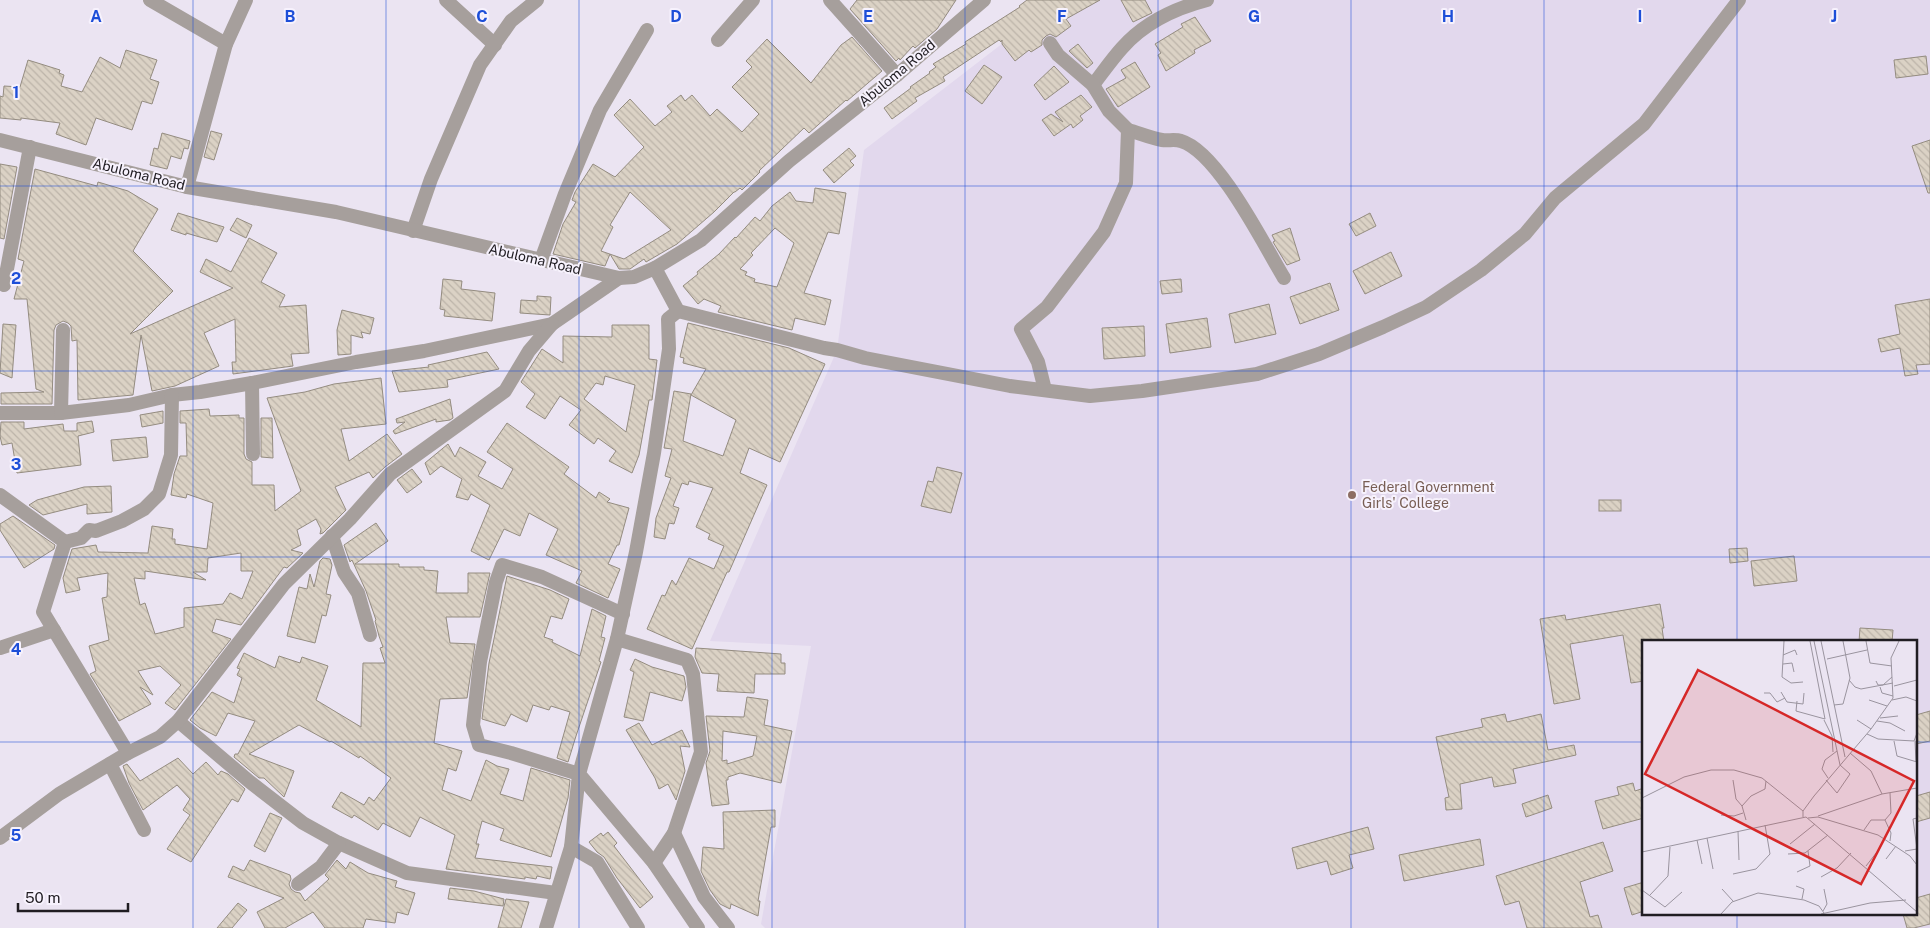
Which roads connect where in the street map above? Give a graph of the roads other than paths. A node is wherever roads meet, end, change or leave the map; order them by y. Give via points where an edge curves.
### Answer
1 (150, 0) edge
2 (246, 0) edge
3 (446, 0) edge
4 (537, 0) edge
5 (753, 0) edge
6 (830, 0) edge
7 (984, 0) edge
8 (1207, 0) edge
9 (1740, 0) edge
10 (647, 30) dead end
11 (718, 40) dead end
12 (1050, 43) dead end
13 (226, 44) junction
14 (495, 45) junction
15 (897, 75) junction
16 (1093, 85) junction
17 (1128, 130) junction
18 (0, 140) edge
19 (30, 146) junction
20 (187, 186) junction
21 (413, 231) junction
22 (541, 260) junction
23 (655, 268) junction
24 (619, 278) junction
25 (1284, 278) dead end
26 (4, 284) dead end
27 (678, 311) junction
28 (552, 324) junction
29 (63, 330) dead end
30 (252, 383) junction
31 (1045, 390) junction
32 (172, 396) junction
33 (0, 413) edge
34 (60, 413) junction
35 (254, 454) dead end
36 (0, 494) edge
37 (332, 536) junction
38 (65, 542) junction
39 (623, 614) junction
40 (54, 630) junction
41 (370, 635) dead end
42 (617, 638) junction
43 (0, 648) edge
44 (178, 721) junction
45 (128, 753) junction
46 (110, 764) junction
47 (579, 774) junction
48 (144, 830) dead end
49 (674, 833) junction
50 (0, 838) edge
51 (339, 844) junction
52 (571, 847) junction
53 (654, 863) junction
54 (298, 884) dead end
55 (556, 893) junction
56 (546, 928) edge
57 (638, 928) edge
58 (698, 928) edge
59 (728, 928) edge

1 - 13 street
2 - 13 street
3 - 14 street
4 - 14 street via 511,21
5 - 11 street
6 - 15 street
7 - 15 street, Abuloma Road
8 - 16 street via 1186,5 1146,26 1123,46
9 - 31 street via 1644,124 1555,198 1525,234 1481,270 1426,307 1319,354 1258,374 1090,396
10 - 22 street via 600,110
12 - 16 street via 1058,55
13 - 20 street
14 - 21 street via 480,66 431,179
15 - 23 street, Abuloma Road via 789,161 701,240
16 - 17 street via 1109,111
17 - 25 street via 1162,140 1181,141 1214,167 1234,192
17 - 31 street via 1126,183 1104,232 1047,307 1021,329 1038,362
18 - 19 street, Abuloma Road
19 - 20 street, Abuloma Road
19 - 26 street
20 - 21 street, Abuloma Road via 336,212
21 - 22 street, Abuloma Road
22 - 24 street, Abuloma Road
23 - 24 street, Abuloma Road via 634,277
23 - 27 street
24 - 28 street
27 - 31 street via 865,358
27 - 39 street via 668,320 669,349 654,453
28 - 30 street
28 - 37 street via 529,351 505,391 390,474
29 - 34 street
30 - 32 street
30 - 35 street
32 - 34 street
32 - 38 street via 171,455 159,494 144,509 122,521 96,531 89,530 81,538
33 - 34 street
36 - 38 street
37 - 41 street via 344,572 358,593
37 - 44 street via 284,584
38 - 40 street via 43,612
39 - 42 street
39 - 47 street via 542,577 502,565 496,582 480,662 473,726 479,745
40 - 43 street
40 - 45 street
42 - 47 street
42 - 49 street via 687,660 694,674 701,752
44 - 45 street via 160,737
44 - 51 street via 303,823
45 - 46 street
46 - 48 street
46 - 50 street via 60,794
47 - 52 street
47 - 53 street
49 - 53 street
49 - 59 street via 704,897
51 - 54 street via 321,867
51 - 55 street via 406,873
52 - 55 street
52 - 57 street via 597,862
53 - 58 street
55 - 56 street

